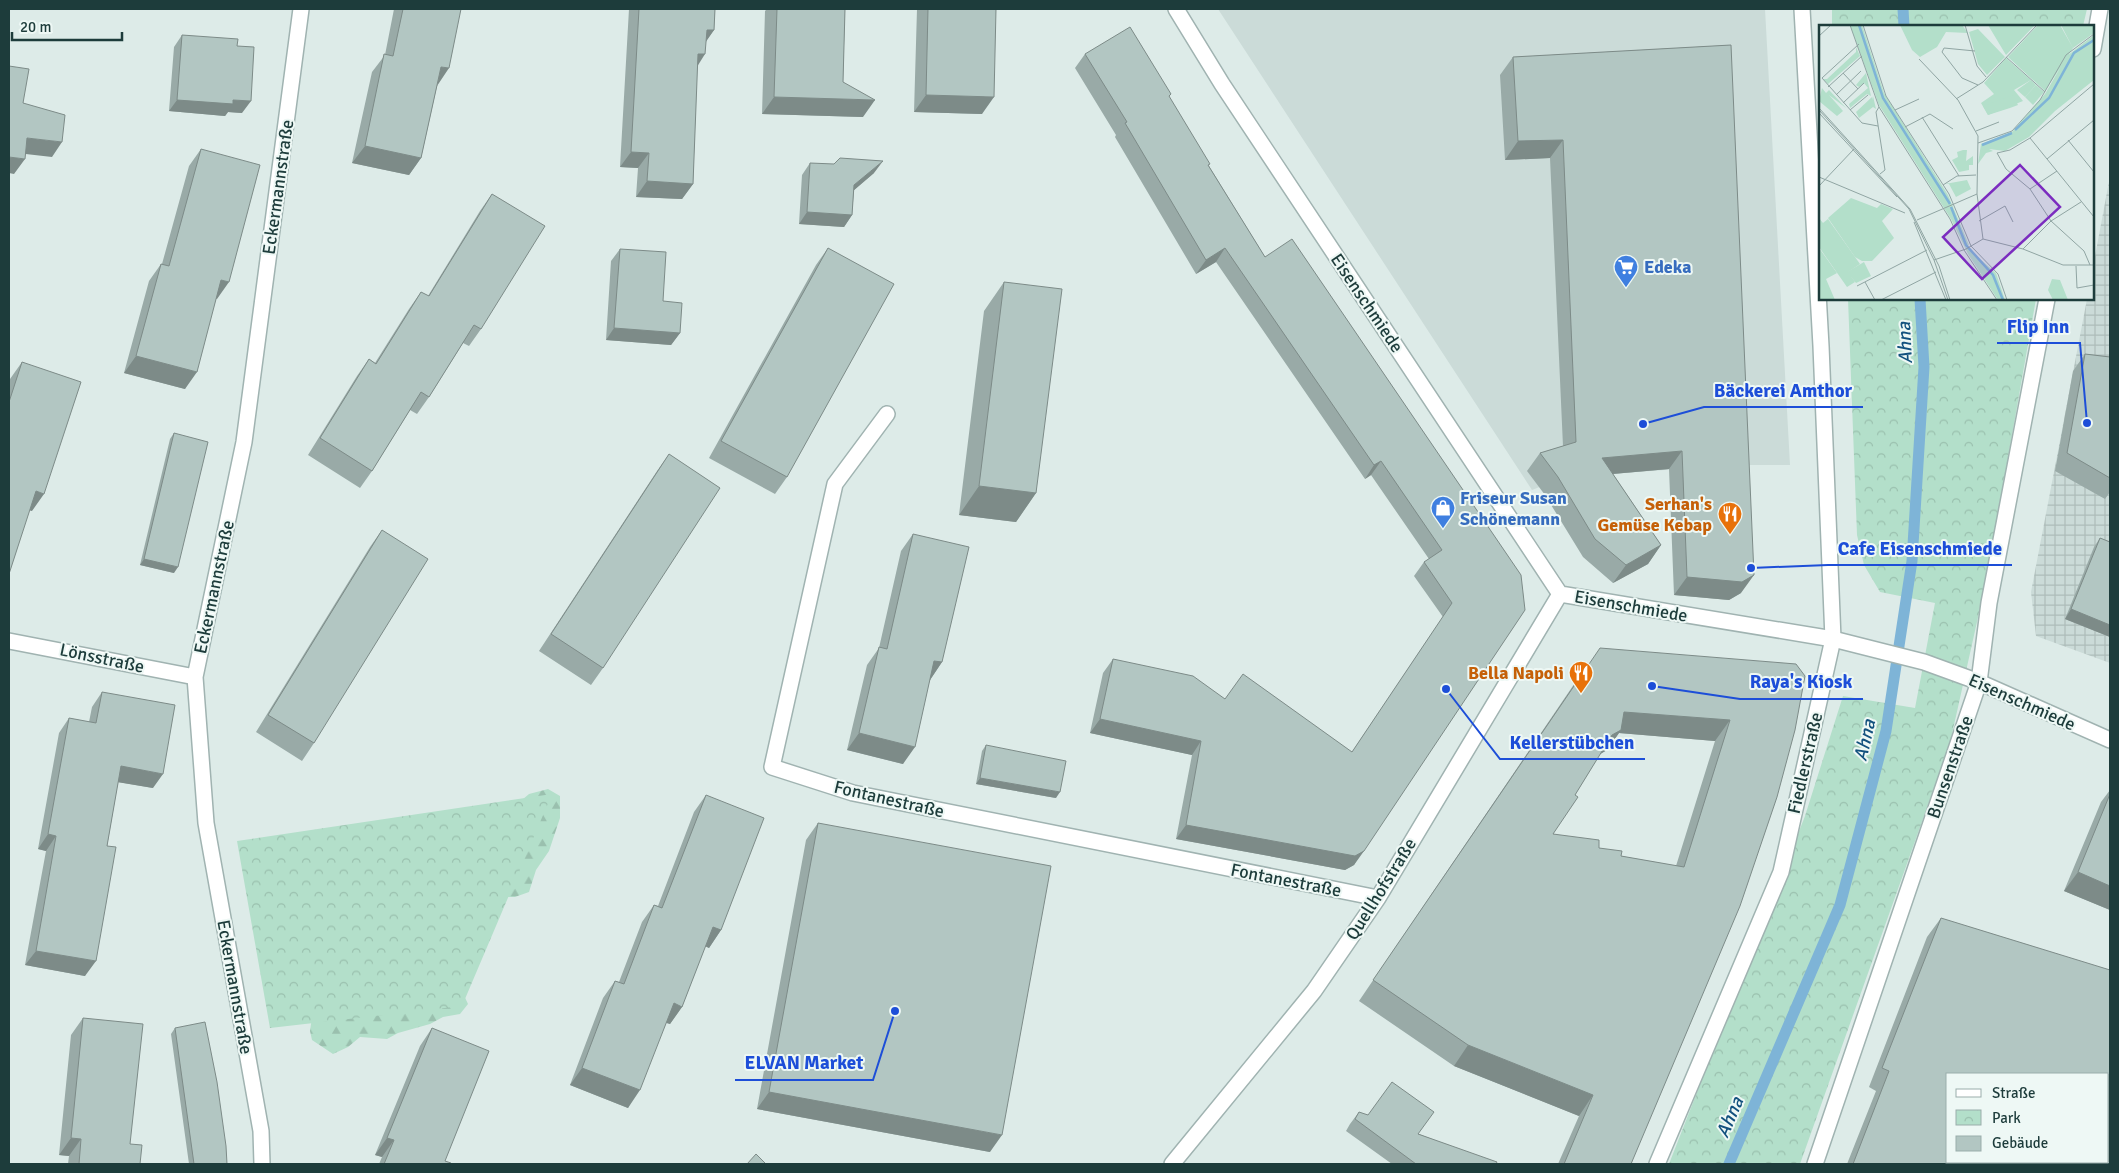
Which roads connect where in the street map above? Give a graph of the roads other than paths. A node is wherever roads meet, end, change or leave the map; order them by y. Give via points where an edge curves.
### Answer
1 (301, 9) edge
2 (1176, 9) edge
3 (1802, 9) edge
4 (2100, 9) edge
5 (2094, 43) edge
6 (2047, 300) edge
7 (887, 414) dead end
8 (1560, 594) junction
9 (1833, 639) junction
10 (9, 641) edge
11 (195, 677) junction
12 (1979, 682) junction
13 (2110, 740) edge
14 (1378, 898) junction
15 (262, 1164) edge
16 (1172, 1164) edge
17 (1657, 1164) edge
18 (1815, 1164) edge

1 - 11 street, Eckermannstraße via 244,442
2 - 8 street, Eisenschmiede via 1222,84
3 - 9 street, Fiedlerstraße
4 - 5 street
6 - 12 street, Bunsenstraße via 1989,603
7 - 14 street, Fontanestraße via 835,484 772,768 853,793
8 - 9 street, Eisenschmiede
8 - 14 street, Quellhofstraße
9 - 12 street, Eisenschmiede via 1924,662
9 - 17 street, Fiedlerstraße via 1781,872
10 - 11 street, Lönsstraße
11 - 15 street, Eckermannstraße via 206,823 261,1131
12 - 13 street, Eisenschmiede
12 - 18 street, Bunsenstraße
14 - 16 street, Quellhofstraße via 1314,991

